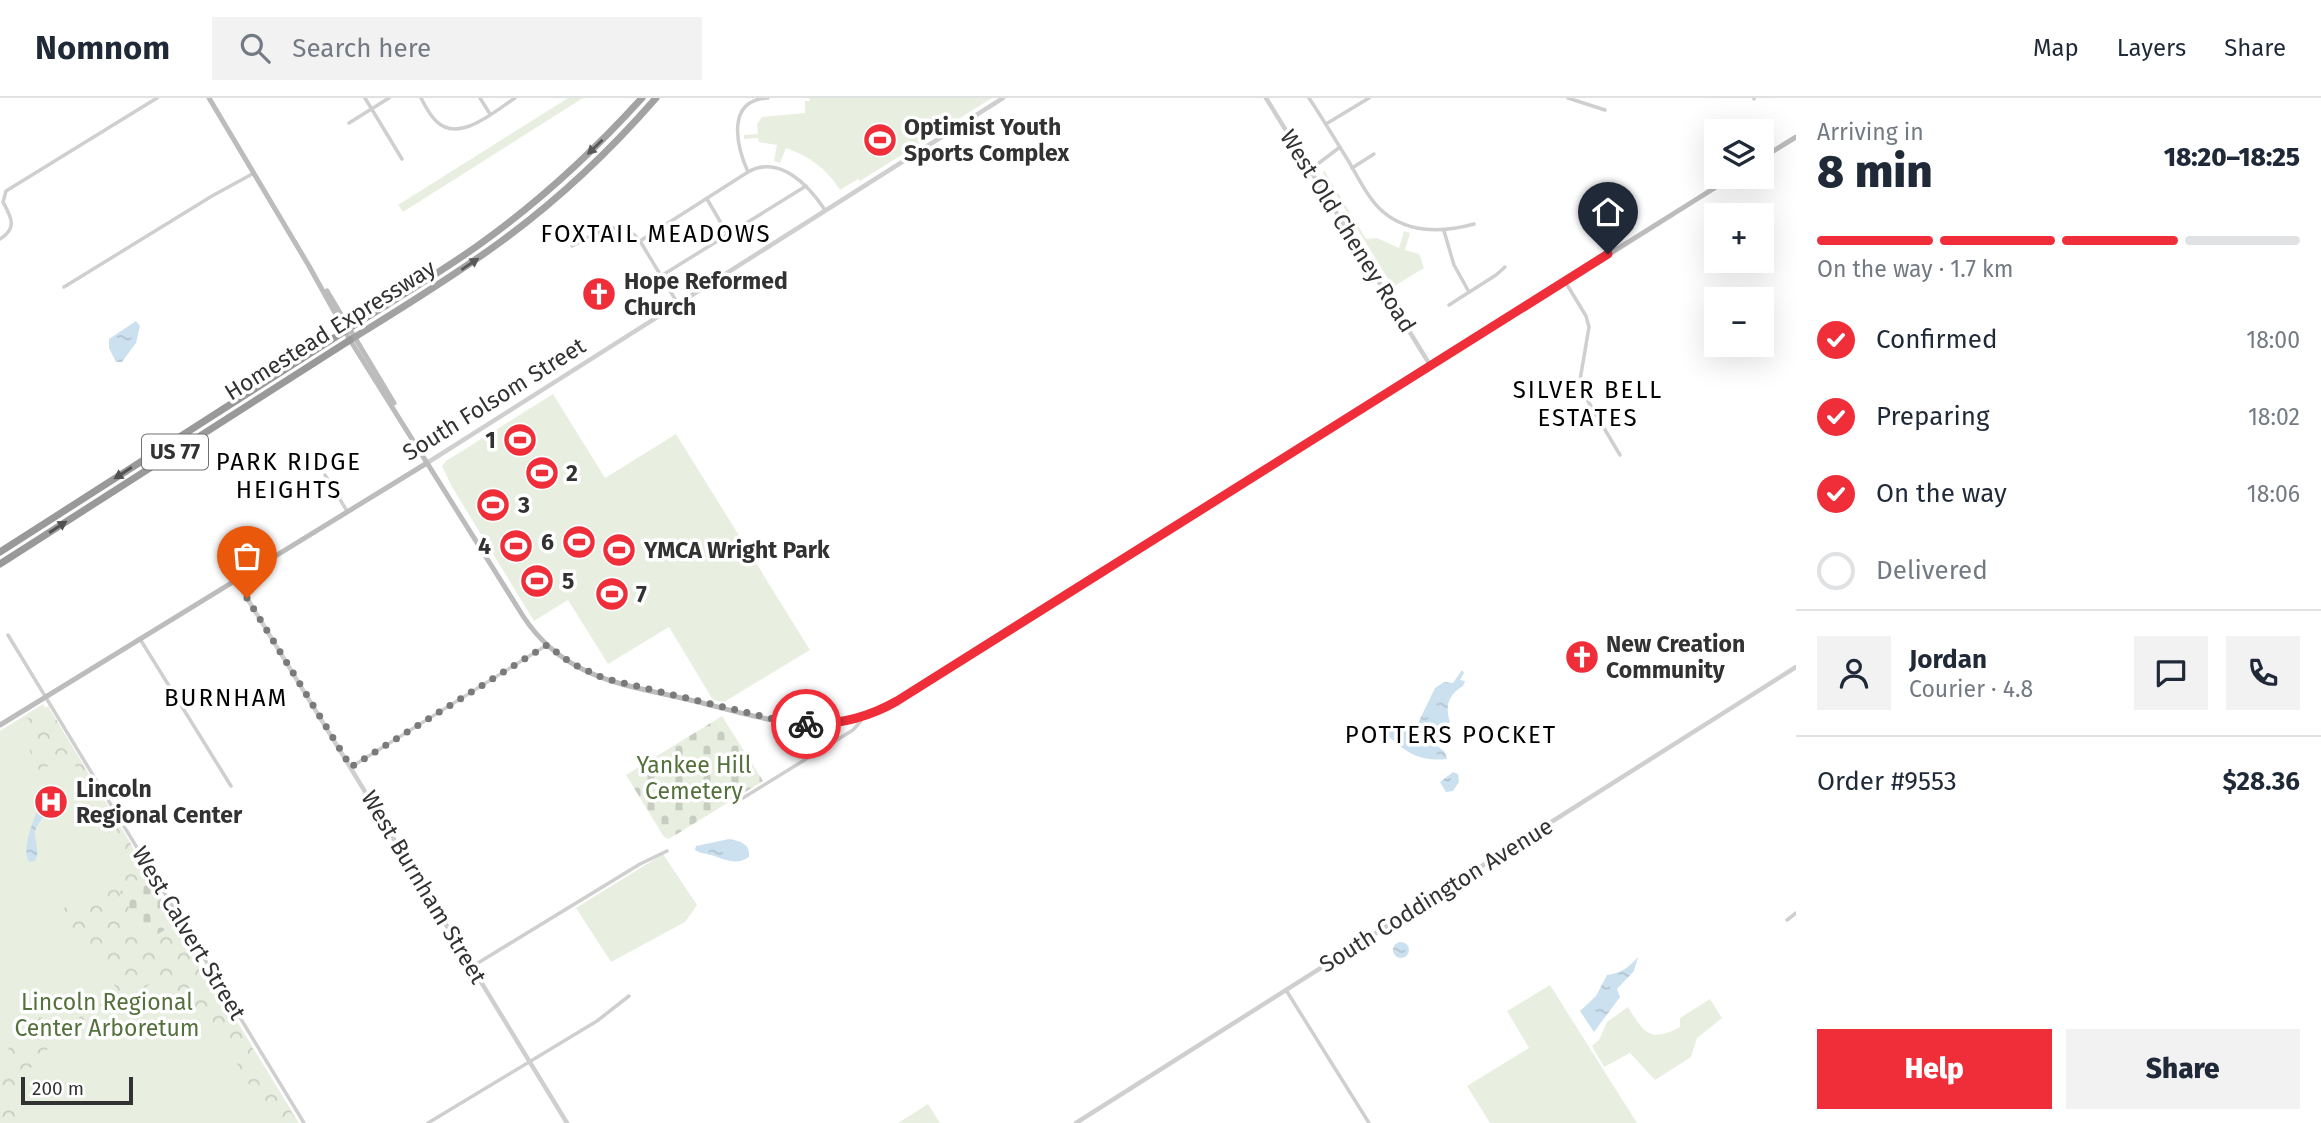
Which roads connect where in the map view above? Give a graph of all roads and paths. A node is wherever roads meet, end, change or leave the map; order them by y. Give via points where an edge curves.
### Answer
1 (157, 98) edge
2 (209, 98) edge
3 (365, 98) edge
4 (389, 98) edge
5 (421, 98) edge
6 (480, 98) edge
7 (515, 98) edge
8 (642, 98) edge
9 (656, 98) edge
10 (768, 98) edge
11 (1003, 98) edge
12 (1266, 98) edge
13 (1309, 98) edge
14 (1369, 98) edge
15 (1571, 99) edge
16 (372, 109) junction
17 (1605, 110) dead end
18 (490, 114) junction
19 (349, 123) dead end
20 (1326, 124) junction
21 (1796, 137) edge
22 (1340, 147) junction
23 (1774, 151) edge
24 (1374, 154) dead end
25 (402, 159) dead end
26 (1319, 163) dead end
27 (1352, 168) junction
28 (254, 173) junction
29 (748, 173) junction
30 (806, 186) junction
31 (1713, 189) edge
32 (707, 199) junction
33 (825, 210) junction
34 (1474, 223) dead end
35 (1444, 231) junction
36 (729, 235) junction
37 (0, 239) edge
38 (639, 241) junction
39 (572, 246) dead end
40 (1505, 267) dead end
41 (661, 276) junction
42 (1565, 281) junction
43 (64, 287) dead end
44 (1469, 292) junction
45 (678, 304) junction
46 (1449, 305) dead end
47 (348, 330) junction
48 (353, 339) junction
49 (1430, 365) junction
50 (1620, 455) dead end
51 (427, 463) junction
52 (325, 475) dead end
53 (347, 511) junction
54 (0, 552) edge
55 (0, 564) edge
56 (236, 580) junction
57 (8, 635) dead end
58 (140, 639) junction
59 (547, 645) junction
60 (1796, 667) edge
61 (46, 697) junction
62 (862, 717) junction
63 (0, 725) edge
64 (351, 767) junction
65 (231, 786) dead end
66 (744, 798) dead end
67 (667, 851) dead end
68 (1796, 913) edge
69 (1787, 920) dead end
70 (473, 966) junction
71 (1286, 990) junction
72 (629, 996) dead end
73 (530, 1061) junction
74 (436, 1121) edge
75 (304, 1123) edge
76 (428, 1123) edge
77 (567, 1123) edge
78 (1076, 1123) edge
79 (1369, 1123) edge

1 - 37 street via 6,191 3,202 12,225
2 - 28 main road
3 - 16 street
4 - 16 street
5 - 18 street via 438,124 453,129 469,127
6 - 18 street
7 - 18 street
8 -> 47 highway, Homestead Expressway / US 77 via 523,212
48 -> 9 highway, Homestead Expressway / US 77 via 525,223 594,163
10 - 29 street via 751,101 738,118 740,151
11 - 33 street, South Folsom Street
12 - 49 street, West Old Cheney Road
13 - 20 street
14 - 20 street
15 - 17 street
16 - 19 street
16 - 25 street
20 - 22 street
21 - 23 main road
22 - 26 street
22 - 27 street
24 - 27 street
27 - 35 street via 1371,199 1390,217
28 - 43 street
28 - 47 main road
29 - 30 street via 772,166
29 - 32 street
30 - 33 street
30 - 36 street
31 - 42 main road
32 - 36 street
32 - 38 street
33 - 45 street, South Folsom Street
34 - 35 street
35 - 44 street via 1451,258
36 - 41 street
38 - 39 street via 628,230 610,228
38 - 41 street
40 - 44 street
41 - 45 street
42 - 49 main road
42 - 50 street via 1589,327 1579,386
44 - 46 street
45 - 51 street, South Folsom Street
47 - 48 main road
47 -> 54 highway, Homestead Expressway / US 77
48 - 51 main road
55 -> 48 highway, Homestead Expressway / US 77
49 - 62 main road via 954,666
51 - 53 main road, South Folsom Street
51 - 59 main road via 523,617
52 - 53 street
53 - 56 main road, South Folsom Street
56 - 58 main road, South Folsom Street
56 - 64 street, West Burnham Street
57 - 61 street, West Calvert Street
58 - 61 main road, South Folsom Street
58 - 65 street
59 - 62 main road via 603,678 782,721 812,724
59 - 64 street
60 - 71 street, South Coddington Avenue
61 - 63 main road, South Folsom Street
61 - 75 street, West Calvert Street
62 - 66 street via 853,730
64 - 70 street, West Burnham Street
67 - 70 street
68 - 69 street
70 - 73 street, West Burnham Street
71 - 78 street, South Coddington Avenue
71 - 79 street
72 - 73 street
73 - 74 street
73 - 77 street, West Burnham Street
74 - 76 street

